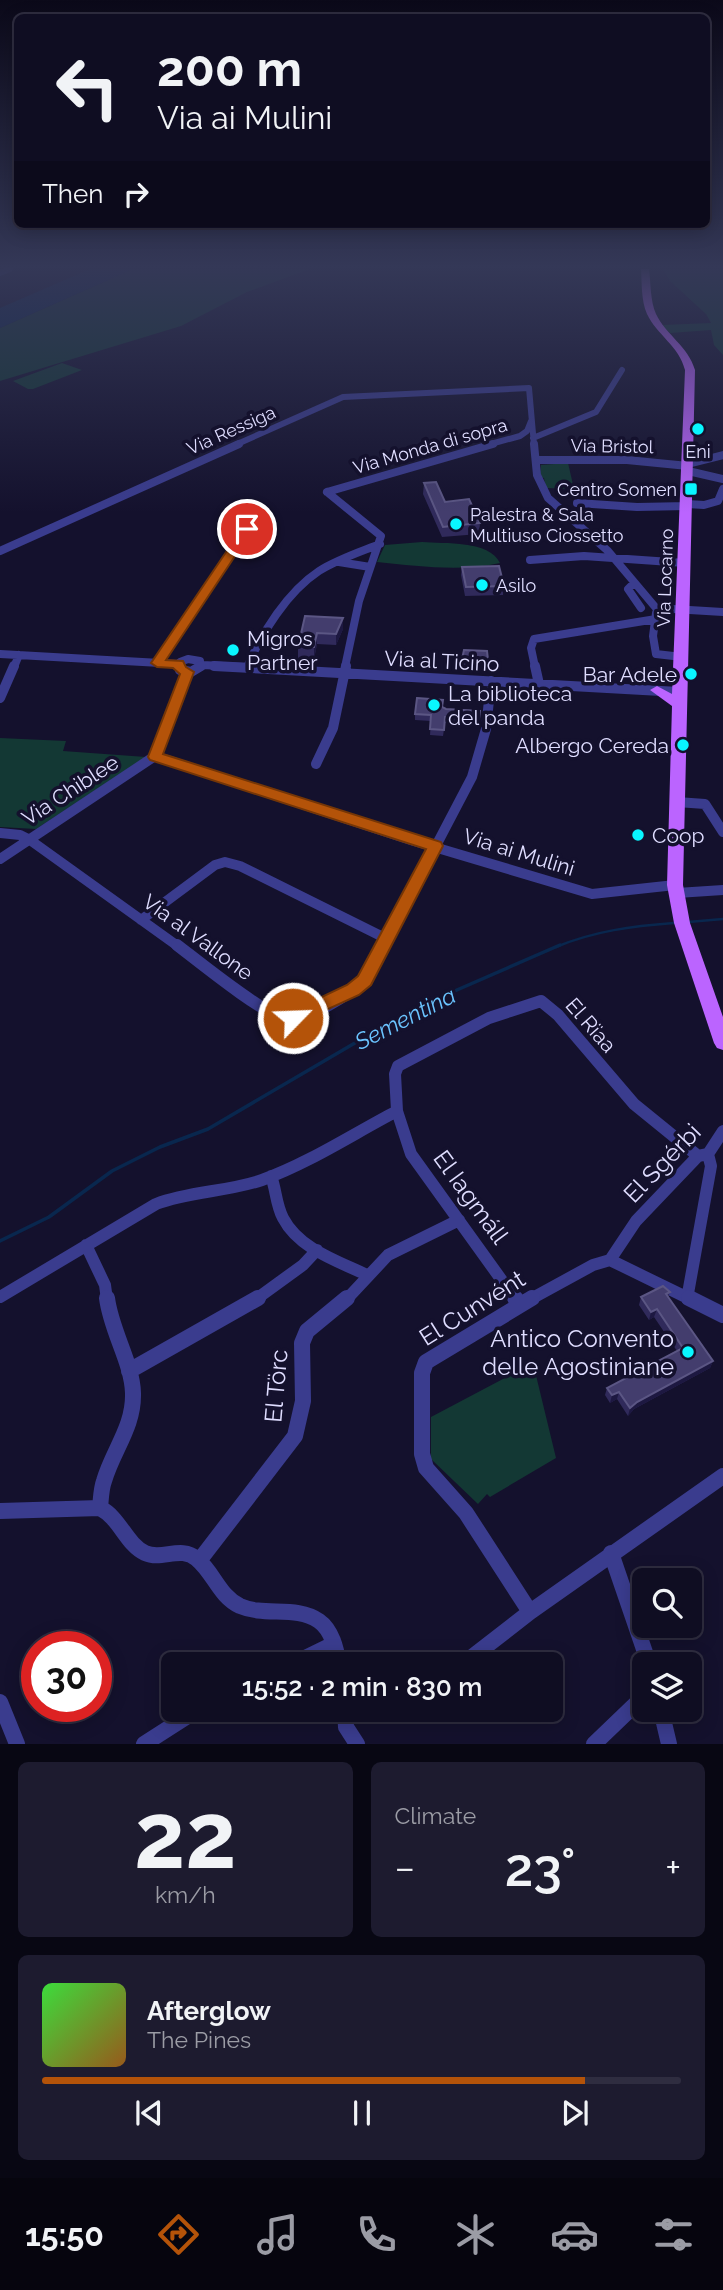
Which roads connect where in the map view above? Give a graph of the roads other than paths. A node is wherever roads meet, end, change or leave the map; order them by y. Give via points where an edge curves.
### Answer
1 (681, 350) edge
2 (622, 370) dead end
3 (532, 421) junction
4 (533, 438) junction
5 (723, 455) edge
6 (536, 460) junction
7 (688, 467) junction
8 (723, 479) edge
9 (723, 489) edge
10 (576, 503) dead end
11 (687, 505) junction
12 (247, 529) dead end
13 (380, 544) junction
14 (0, 551) edge
15 (612, 557) junction
16 (530, 559) dead end
17 (338, 562) junction
18 (685, 563) junction
19 (370, 567) junction
20 (634, 583) junction
21 (641, 608) dead end
22 (656, 608) junction
23 (684, 609) junction
24 (723, 612) edge
25 (656, 620) junction
26 (0, 654) edge
27 (19, 656) junction
28 (682, 657) junction
29 (157, 663) junction
30 (178, 664) junction
31 (202, 665) junction
32 (247, 668) junction
33 (188, 672) junction
34 (345, 673) junction
35 (491, 681) junction
36 (539, 684) junction
37 (657, 690) joint
38 (0, 698) edge
39 (679, 698) junction
40 (155, 757) junction
41 (317, 765) dead end
42 (677, 802) junction
43 (723, 832) edge
44 (0, 833) edge
45 (30, 840) junction
46 (435, 846) junction
47 (0, 859) edge
48 (723, 890) edge
49 (677, 893) junction
50 (141, 920) junction
51 (387, 939) junction
52 (720, 1024) edge
53 (723, 1043) edge
54 (397, 1111) junction
55 (723, 1131) edge
56 (703, 1155) junction
57 (271, 1176) junction
58 (459, 1220) junction
59 (86, 1245) junction
60 (317, 1250) junction
61 (610, 1260) junction
62 (367, 1275) junction
63 (0, 1297) edge
64 (687, 1298) junction
65 (520, 1304) junction
66 (723, 1315) edge
67 (129, 1371) junction
68 (723, 1476) edge
69 (100, 1508) junction
70 (0, 1511) edge
71 (611, 1553) junction
72 (199, 1561) junction
73 (530, 1612) junction
74 (334, 1644) junction
75 (318, 1652) edge
76 (336, 1652) edge
77 (478, 1652) edge
78 (645, 1652) edge
79 (0, 1702) edge
80 (632, 1708) edge
81 (178, 1722) edge
82 (346, 1722) edge
83 (664, 1722) edge
84 (17, 1744) edge
85 (144, 1744) edge
86 (357, 1744) edge
87 (594, 1744) edge
88 (669, 1744) edge

1 - 7 main road, Via Locarno via 690,367
2 - 4 street via 596,412
3 - 4 street
3 - 13 street, Via Monda di sopra via 520,436 327,492 378,532
3 - 14 street, Via Ressiga via 529,388 343,397
4 - 6 street
5 - 7 street
6 - 7 street, Via Bristol via 627,460
6 - 15 street via 537,478 548,498
7 - 8 street
7 - 11 main road, Via Locarno
9 - 11 street via 721,499 713,503
10 - 11 street
11 - 18 main road, Via Locarno
12 - 29 street
13 - 17 street
13 - 19 street
15 - 16 street
15 - 18 street
15 - 20 street
17 - 19 street
17 - 32 street via 314,575 287,604
18 - 23 main road, Via Locarno
19 - 34 street
20 - 21 street via 628,589
20 - 22 street
22 - 23 street
22 - 25 street
23 - 24 street
23 - 28 main road, Via Locarno
25 - 28 street via 656,654
25 - 36 street via 534,639 531,648
26 - 27 street
27 - 29 street
27 - 38 street
28 - 39 main road, Via Locarno
29 - 30 street
30 - 31 street, Via al Ticino via 191,658
30 - 33 street
31 - 32 street, Via al Ticino
31 - 33 street
32 - 34 street, Via al Ticino
33 - 40 street
34 - 35 street, Via al Ticino
34 - 41 street via 333,728
35 - 36 street, Via al Ticino
35 - 46 street, Via al Vallone via 477,763
36 - 37 street, Via al Ticino
37 - 39 main road
39 - 42 main road, Via Locarno
40 - 45 street, Via Chiblee
40 - 46 street, Via ai Mulini
42 - 43 street via 705,804
42 - 49 main road, Via Locarno
44 - 45 street
45 - 47 street, Via Chiblee
45 - 50 street, Via al Vallone
46 - 49 street, Via ai Mulini via 592,894
46 - 51 street, Via al Vallone
48 - 49 street, Via ai Mulini
49 - 52 main road, Via Locarno via 688,943
50 - 51 street via 210,868 225,862
50 - 51 street, Via al Vallone via 268,1011 286,1019 306,1014 360,985
52 - 53 main road, Via Locarno
54 - 56 street, El Rïaa via 398,1066 486,1020 541,1001 634,1104
54 - 57 street
54 - 58 street, El Iagmáll via 411,1154
55 - 56 street, El Sgérbi
56 - 61 street, El Sgérbi via 618,1245
56 - 64 street via 711,1166
57 - 59 street via 167,1199
57 - 60 street via 287,1225
58 - 62 street, El Törc via 388,1255
58 - 65 street, El Iagmáll
59 - 63 street
59 - 67 street via 105,1285 110,1322
60 - 62 street
60 - 67 street via 257,1299
61 - 64 street
61 - 65 street, El Cunvént
62 - 72 street, El Törc via 305,1335 303,1401 295,1436
64 - 66 street
65 - 73 street, El Cunvént via 426,1362 422,1373 422,1454 426,1468 467,1513
67 - 69 street via 133,1393 130,1424 103,1482
68 - 71 street
69 - 70 street
69 - 72 street via 148,1555 184,1553
71 - 73 street
71 - 78 street
72 - 74 street via 230,1600 254,1610 311,1617 323,1625
73 - 77 street
74 - 75 street
74 - 76 street
79 - 84 street
80 - 87 street
81 - 85 street
82 - 86 street
83 - 88 street

